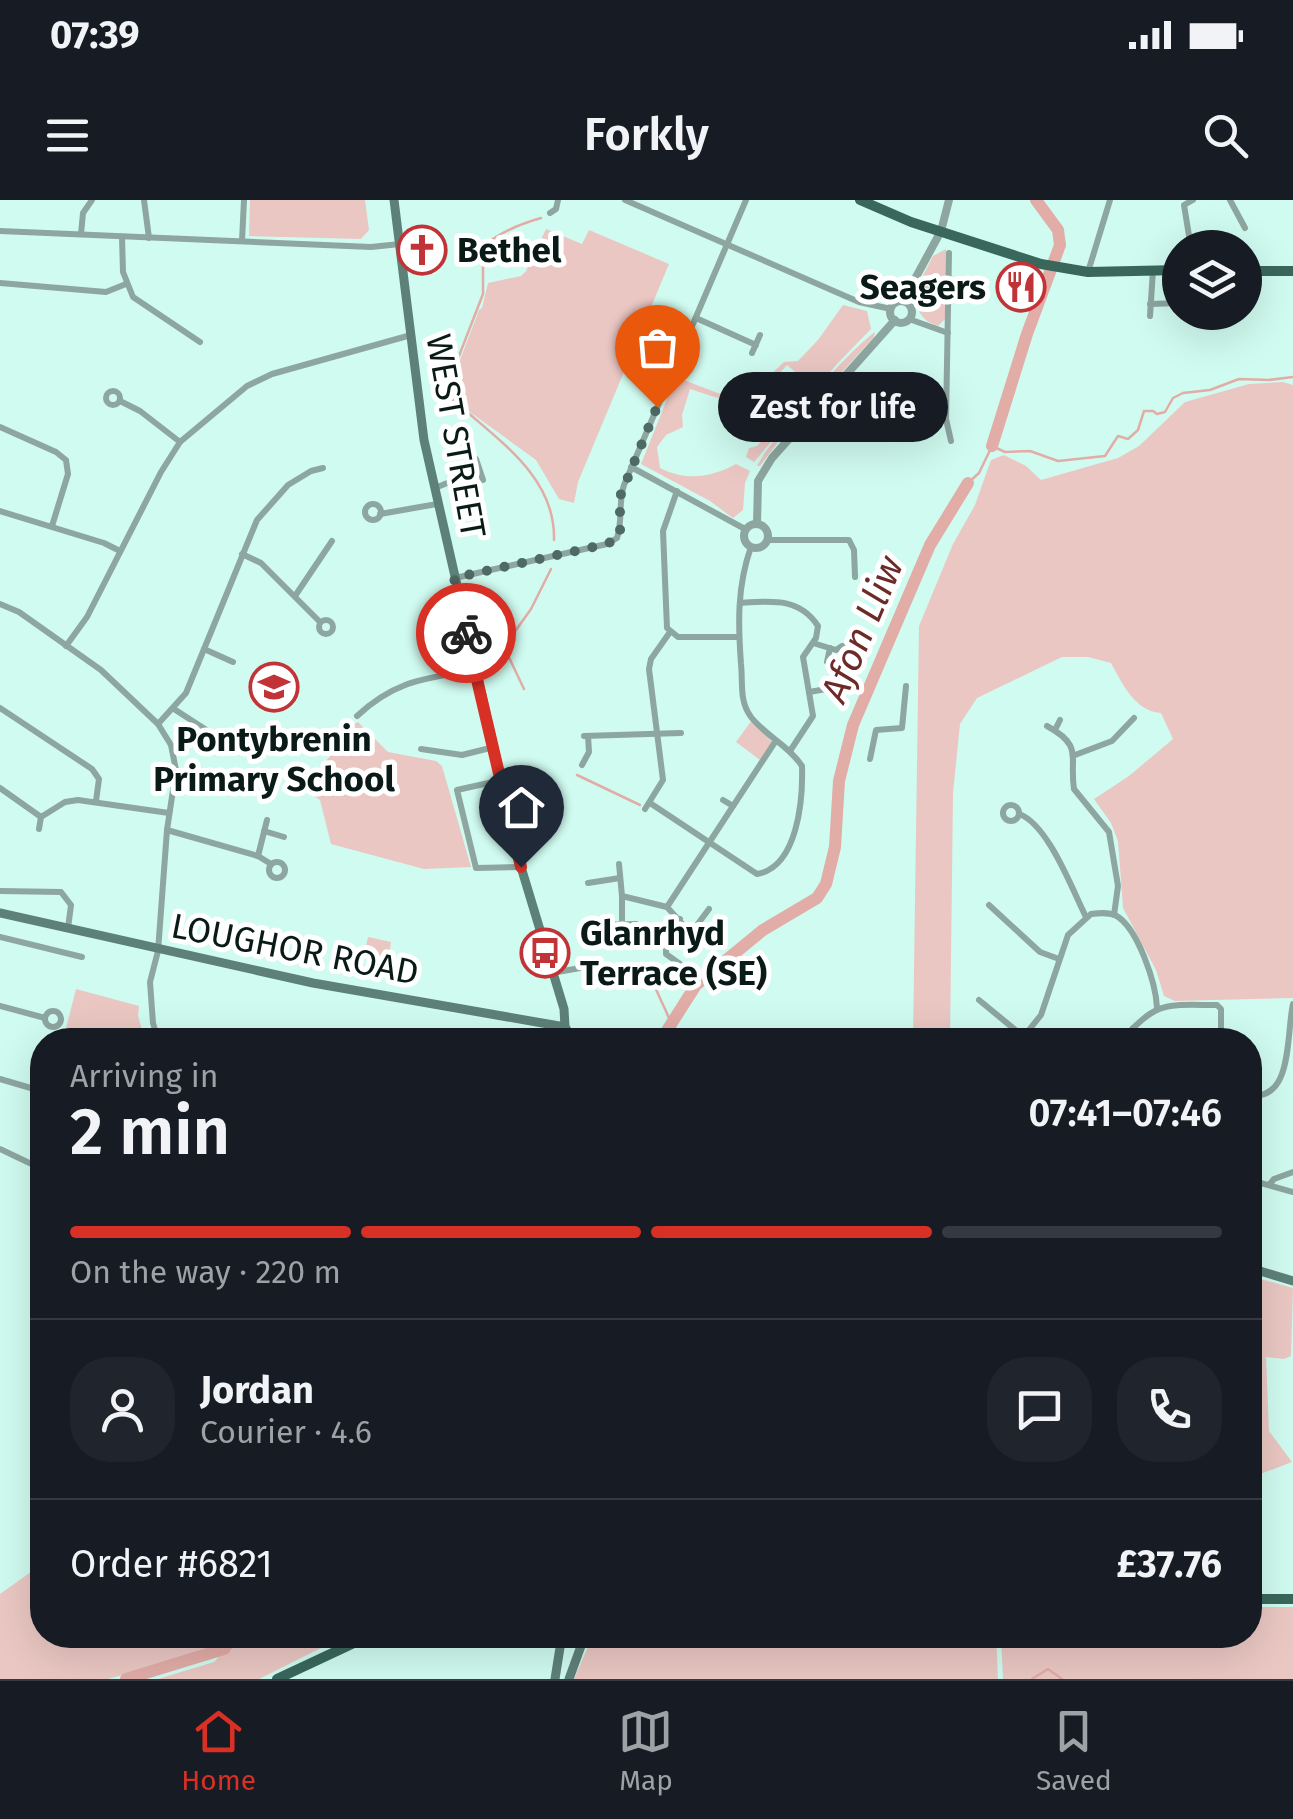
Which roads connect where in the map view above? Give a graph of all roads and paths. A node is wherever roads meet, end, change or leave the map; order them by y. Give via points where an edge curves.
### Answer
1 (92, 200) edge
2 (144, 200) edge
3 (244, 200) edge
4 (394, 200) edge
5 (558, 200) edge
6 (624, 200) edge
7 (746, 200) edge
8 (860, 200) edge
9 (949, 200) edge
10 (1110, 200) edge
11 (1193, 200) edge
12 (1230, 200) edge
13 (550, 213) dead end
14 (1244, 228) dead end
15 (1188, 230) edge
16 (0, 231) edge
17 (942, 231) junction
18 (81, 234) junction
19 (122, 237) junction
20 (149, 239) junction
21 (242, 241) junction
22 (400, 244) junction
23 (727, 244) junction
24 (948, 252) dead end
25 (1153, 270) junction
26 (1162, 270) edge
27 (1262, 271) edge
28 (1293, 271) edge
29 (1088, 272) junction
30 (0, 283) edge
31 (126, 284) junction
32 (903, 302) junction
33 (1150, 304) junction
34 (1162, 304) edge
35 (891, 309) junction
36 (1150, 316) dead end
37 (696, 318) junction
38 (909, 319) junction
39 (895, 320) junction
40 (948, 333) junction
41 (411, 335) junction
42 (760, 335) dead end
43 (200, 342) dead end
44 (120, 401) dead end
45 (0, 427) edge
46 (951, 441) dead end
47 (180, 442) junction
48 (476, 459) dead end
49 (631, 466) junction
50 (479, 470) junction
51 (318, 472) dead end
52 (482, 480) dead end
53 (434, 488) junction
54 (677, 491) junction
55 (438, 504) junction
56 (0, 511) edge
57 (380, 514) dead end
58 (757, 524) junction
59 (52, 526) junction
60 (745, 529) junction
61 (768, 540) junction
62 (320, 541) dead end
63 (750, 547) junction
64 (120, 551) junction
65 (242, 554) junction
66 (855, 577) dead end
67 (454, 578) junction
68 (295, 596) junction
69 (740, 603) junction
70 (0, 604) edge
71 (320, 622) dead end
72 (670, 632) junction
73 (738, 636) junction
74 (813, 643) junction
75 (66, 646) junction
76 (830, 648) junction
77 (204, 649) junction
78 (860, 650) dead end
79 (233, 662) dead end
80 (835, 664) dead end
81 (474, 670) junction
82 (906, 686) dead end
83 (838, 687) dead end
84 (810, 692) junction
85 (0, 708) edge
86 (174, 709) junction
87 (357, 716) dead end
88 (1060, 720) dead end
89 (158, 724) junction
90 (1133, 724) dead end
91 (1047, 726) dead end
92 (1055, 730) junction
93 (681, 733) dead end
94 (657, 734) junction
95 (429, 740) dead end
96 (775, 742) junction
97 (494, 747) junction
98 (239, 751) dead end
99 (790, 751) junction
100 (1075, 755) junction
101 (870, 759) dead end
102 (582, 766) dead end
103 (502, 780) junction
104 (0, 788) edge
105 (723, 800) dead end
106 (96, 801) junction
107 (733, 806) junction
108 (170, 814) junction
109 (1019, 814) dead end
110 (42, 816) junction
111 (267, 820) dead end
112 (38, 829) dead end
113 (167, 830) junction
114 (264, 832) junction
115 (284, 836) dead end
116 (708, 842) junction
117 (258, 856) junction
118 (272, 864) dead end
119 (618, 864) dead end
120 (521, 867) junction
121 (620, 878) junction
122 (588, 883) dead end
123 (0, 891) edge
124 (622, 896) junction
125 (667, 907) junction
126 (709, 908) dead end
127 (992, 912) dead end
128 (0, 913) edge
129 (1114, 915) junction
130 (1086, 917) junction
131 (680, 919) junction
132 (622, 924) junction
133 (636, 924) dead end
134 (600, 925) dead end
135 (68, 929) junction
136 (622, 936) dead end
137 (0, 937) edge
138 (158, 951) junction
139 (77, 952) dead end
140 (1059, 960) junction
141 (680, 964) dead end
142 (580, 968) dead end
143 (550, 973) junction
144 (979, 1000) dead end
145 (1293, 1004) edge
146 (0, 1006) edge
147 (1157, 1008) junction
148 (45, 1018) dead end
149 (565, 1027) joint
150 (154, 1028) edge
151 (1011, 1028) edge
152 (1030, 1028) edge
153 (1133, 1028) edge
154 (1221, 1028) edge
155 (0, 1079) edge
156 (30, 1088) edge
157 (1262, 1093) edge
158 (0, 1149) edge
159 (30, 1163) edge
160 (1293, 1172) edge
161 (1262, 1183) edge
162 (1269, 1185) junction
163 (1293, 1192) edge
164 (1262, 1272) edge
165 (1293, 1281) edge
166 (1293, 1599) edge
167 (1262, 1600) edge
168 (343, 1648) edge
169 (560, 1648) edge
170 (580, 1648) edge
171 (277, 1679) edge
172 (556, 1679) edge
173 (569, 1679) edge

1 - 18 street
2 - 20 street
3 - 21 street
4 - 22 main road, WEST STREET
5 - 13 street
6 - 23 street
7 - 23 street
8 - 17 main road
9 - 17 street
10 - 29 street
11 - 15 street via 1184,205
12 - 14 street
16 - 18 street
17 - 29 main road
17 - 32 street
18 - 19 street
19 - 20 street
19 - 31 street
20 - 21 street
21 - 22 street
22 - 41 main road, WEST STREET
23 - 35 street via 859,302
23 - 37 street
24 - 40 street
25 - 26 main road
25 - 29 main road
25 - 33 street
27 - 28 main road
30 - 31 street via 106,292
31 - 43 street via 133,297
32 - 35 street
32 - 38 street
33 - 34 street
33 - 36 street
35 - 39 street
37 - 42 street via 754,349
37 - 49 street
38 - 39 street
38 - 40 street
39 - 58 street via 772,458 758,481
40 - 46 street
41 - 47 street via 272,374 247,386
41 - 53 main road, WEST STREET
44 - 47 street
45 - 59 street via 66,460
47 - 64 street
48 - 50 street
49 - 54 street
49 - 67 street via 619,499 618,538
50 - 52 street
50 - 53 street
51 - 65 street via 297,478 273,500
53 - 55 main road, WEST STREET
54 - 60 street
54 - 72 street via 663,531
55 - 57 street
55 - 67 main road, WEST STREET
56 - 59 street
58 - 60 street
58 - 61 street
59 - 64 street
60 - 63 street
61 - 63 street
61 - 66 street via 849,540
62 - 68 street via 330,544
63 - 69 street
64 - 75 street
65 - 68 street
65 - 77 street
67 - 81 main road, WEST STREET
68 - 71 street
69 - 73 street
69 - 74 street via 795,604 818,626
70 - 75 street
72 - 73 street
72 - 94 street via 649,669
73 - 96 street via 744,706
74 - 76 street
74 - 84 street via 803,657
75 - 89 street
76 - 78 street
76 - 80 street via 827,662
77 - 79 street
77 - 86 street
81 - 87 street via 390,690
81 - 97 main road, WEST STREET
82 - 101 street via 902,728 876,730
83 - 84 street
84 - 99 street via 813,716
85 - 106 street via 92,769
86 - 89 street
86 - 98 street
88 - 92 street
89 - 108 street via 176,770
90 - 100 street via 1112,741
91 - 92 street
92 - 100 street
93 - 94 street
94 - 102 street via 586,736 589,752
94 - 116 street via 663,780 647,806
95 - 97 street via 424,749 462,756
96 - 99 street
96 - 107 street
97 - 103 main road, WEST STREET
99 - 116 street via 802,766 798,823 776,864 762,874 751,872
100 - 129 street via 1074,789 1108,832 1118,886
103 - 120 main road, WEST STREET
103 - 120 street via 457,790 476,868
104 - 110 street
105 - 107 street
106 - 108 street
106 - 110 street via 66,802
107 - 116 street
108 - 113 street
109 - 130 street via 1045,838
110 - 112 street
111 - 114 street
113 - 117 street
113 - 138 street
114 - 115 street
114 - 117 street
116 - 125 street
117 - 118 street
119 - 121 street
120 - 143 main road, WEST STREET
121 - 122 street
121 - 124 street
123 - 135 street via 61,892 71,905
124 - 125 street
124 - 132 street
125 - 131 street
126 - 131 street via 694,930
127 - 140 street
128 - 135 main road, LOUGHOR ROAD
129 - 130 street
129 - 147 street via 1153,976
130 - 140 street via 1068,936
131 - 141 street via 666,943 666,954
132 - 133 street
132 - 134 street
132 - 136 street
135 - 138 main road, LOUGHOR ROAD
137 - 139 street
138 - 149 main road, LOUGHOR ROAD
138 - 150 street via 150,982
140 - 152 street
142 - 143 street
143 - 149 main road, WEST STREET
144 - 151 street
145 - 157 street via 1290,1072 1276,1090
146 - 148 street
147 - 153 street
147 - 154 street via 1220,1006
155 - 156 street
158 - 159 street
160 - 162 street
161 - 162 street
162 - 163 street
164 - 165 main road
166 - 167 main road
168 - 171 main road
169 - 172 main road
170 - 173 main road

